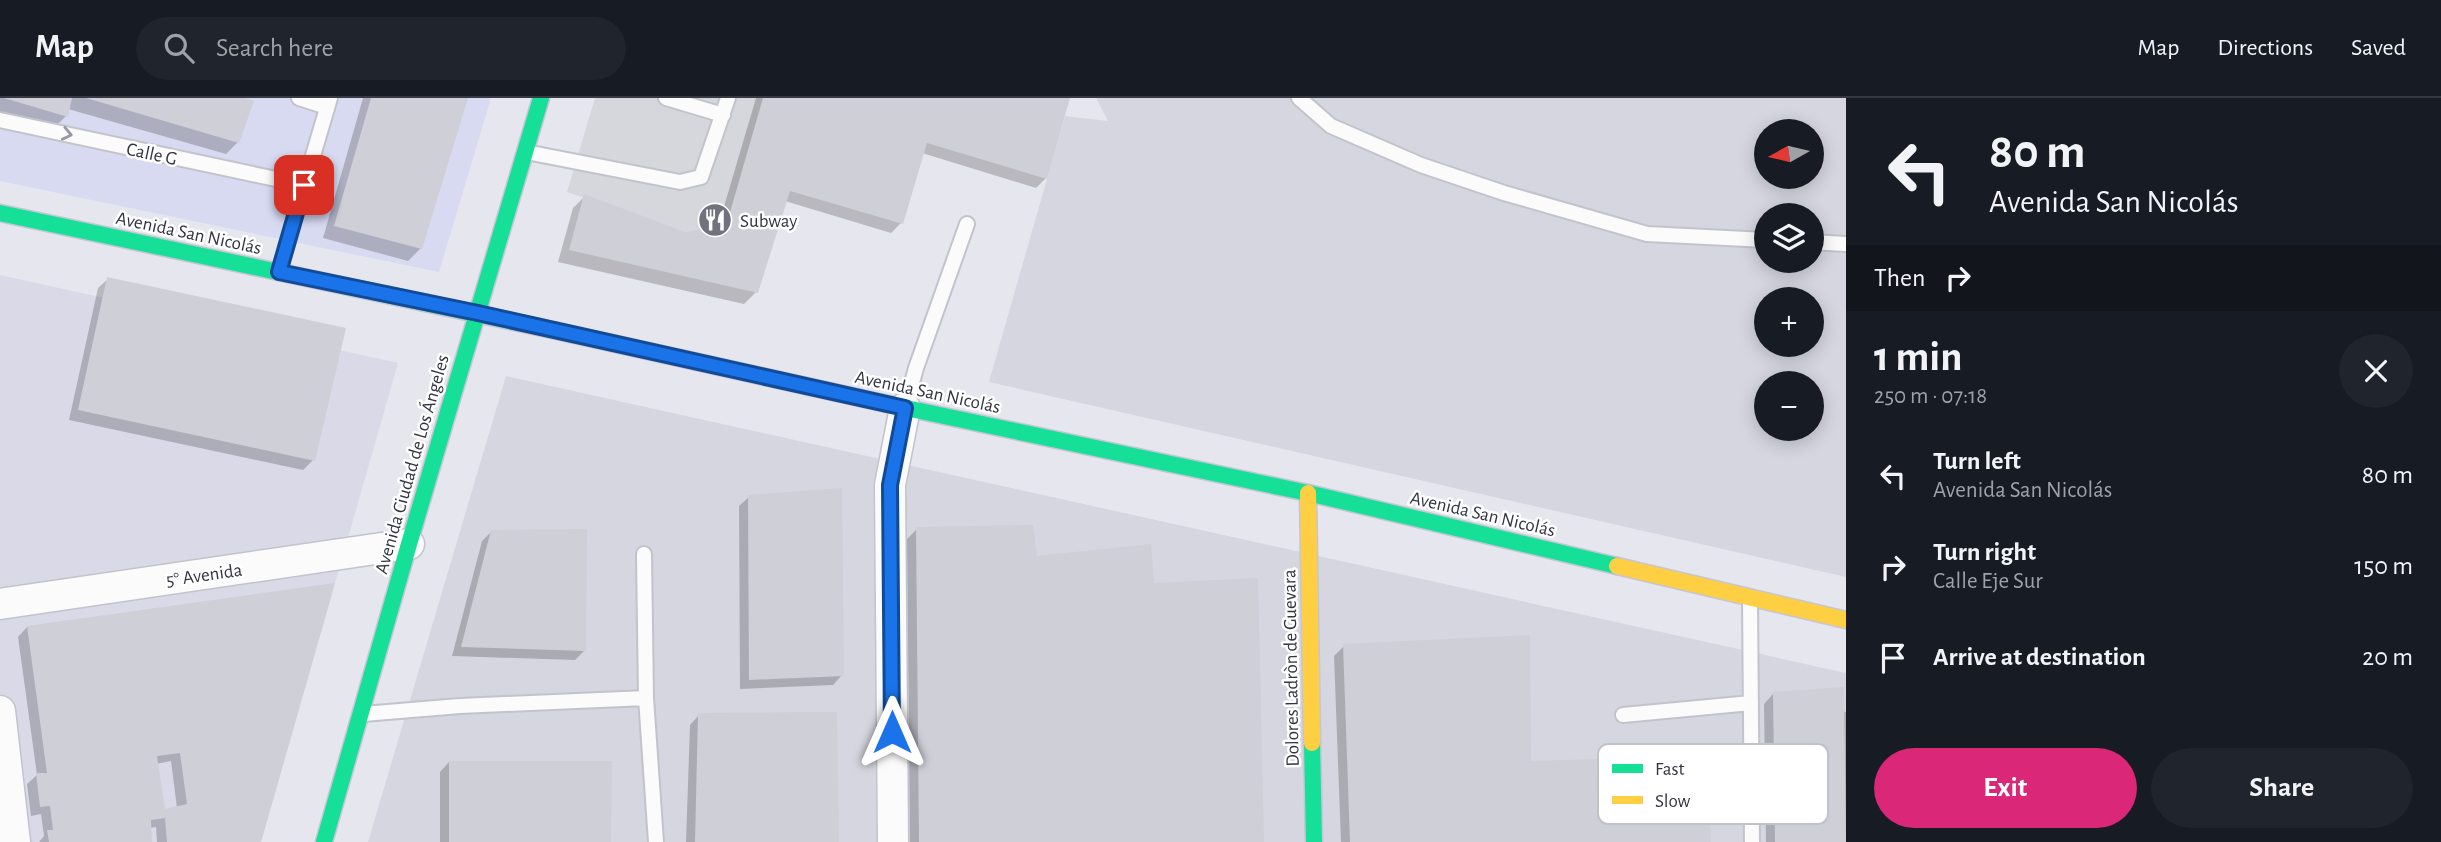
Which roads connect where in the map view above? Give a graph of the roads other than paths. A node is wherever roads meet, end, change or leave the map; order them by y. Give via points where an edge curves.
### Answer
1 (299, 98) edge
2 (541, 98) edge
3 (666, 98) edge
4 (728, 98) edge
5 (1299, 98) edge
6 (328, 102) edge
7 (723, 114) junction
8 (0, 120) edge
9 (525, 152) junction
10 (304, 185) junction
11 (0, 214) edge
12 (967, 224) dead end
13 (1754, 239) edge
14 (1824, 243) edge
15 (1846, 244) edge
16 (279, 272) junction
17 (478, 313) junction
18 (905, 408) junction
19 (1308, 494) junction
20 (409, 544) junction
21 (644, 554) dead end
22 (1750, 598) junction
23 (0, 604) edge
24 (1846, 620) edge
25 (646, 698) junction
26 (1751, 704) junction
27 (0, 711) edge
28 (361, 714) junction
29 (1623, 715) dead end
30 (1751, 744) edge
31 (6, 813) edge
32 (1752, 824) edge
33 (15, 842) edge
34 (324, 842) edge
35 (656, 842) edge
36 (893, 842) edge
37 (1314, 842) edge
38 (1752, 842) edge

1 - 6 lane
2 - 9 street, Avenida Ciudad de Los Ángeles
3 - 7 lane
4 - 7 lane
5 - 13 lane via 1331,126 1421,165 1504,193 1647,234
6 - 10 lane
7 - 9 lane via 701,177 680,182
8 -> 10 lane, Calle G
9 - 17 street, Avenida Ciudad de Los Ángeles
10 - 16 lane
11 - 16 street, Avenida San Nicolás
12 - 18 lane
14 - 15 lane
16 - 17 street, Avenida San Nicolás
17 - 18 street, Avenida San Nicolás
17 - 20 street, Avenida Ciudad de Los Ángeles
18 - 19 street, Avenida San Nicolás
18 - 36 street via 890,485
19 - 22 street, Avenida San Nicolás
19 - 37 street, Dolores Ladròn de Guevara
20 - 23 street, 5° Avenida
20 - 28 street, Avenida Ciudad de Los Ángeles
21 - 25 lane
22 - 24 street, Avenida San Nicolás
22 - 26 lane
25 - 28 lane
25 - 35 lane
26 - 29 lane
26 - 30 lane
27 - 31 street
28 - 34 street, Avenida Ciudad de Los Ángeles
31 - 33 street
32 - 38 lane

